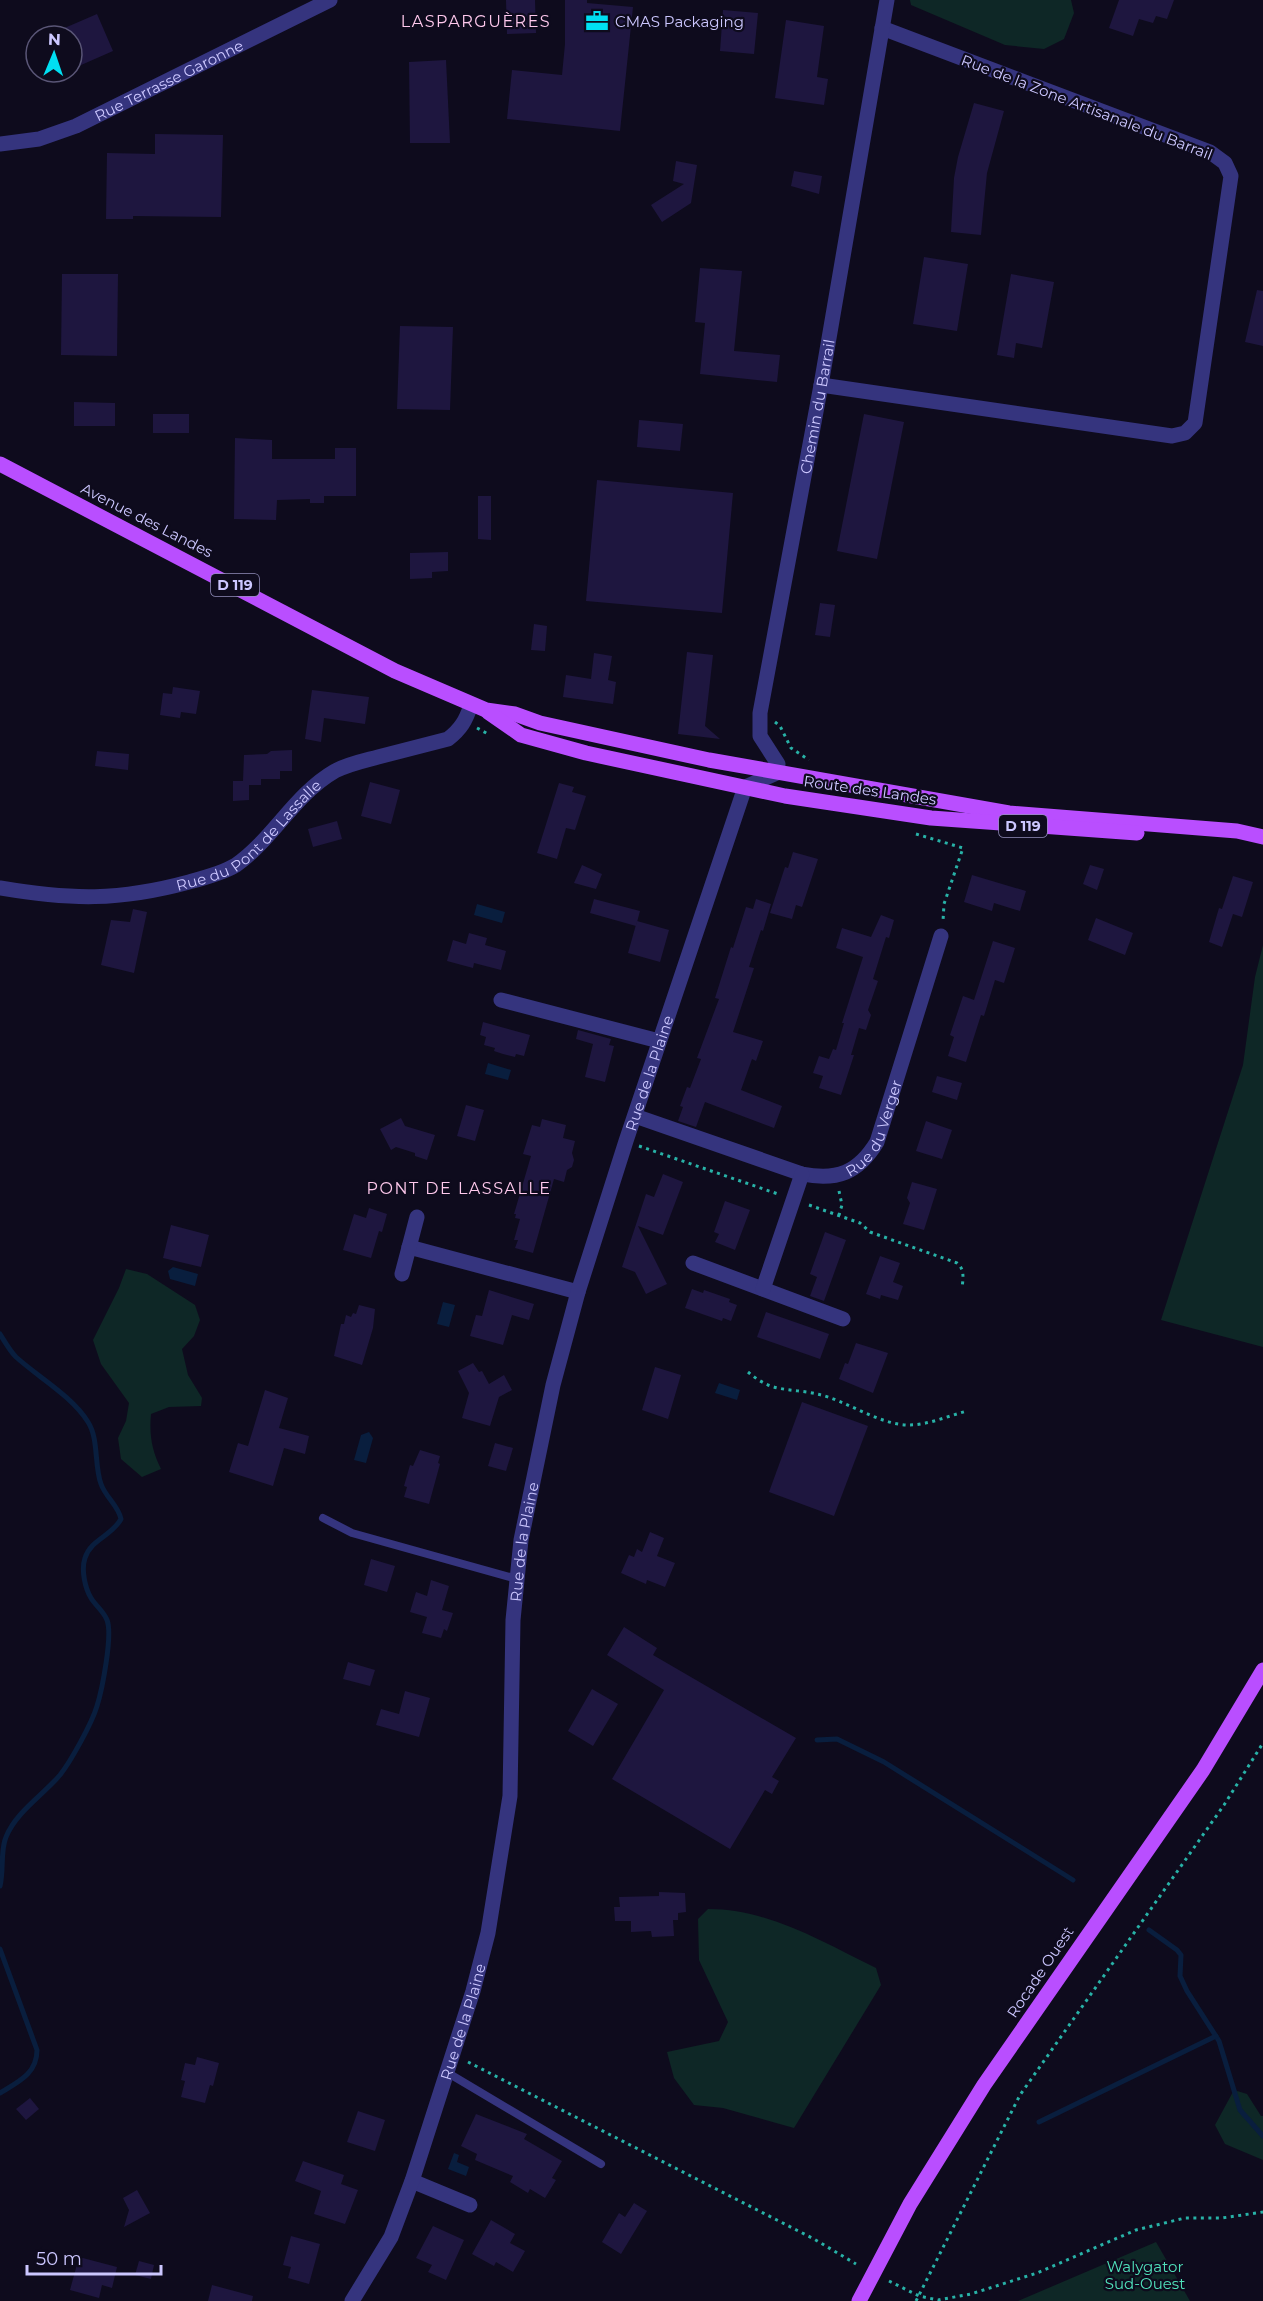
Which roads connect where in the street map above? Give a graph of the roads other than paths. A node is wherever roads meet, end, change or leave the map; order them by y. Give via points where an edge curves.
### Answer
1 (330, 0) edge
2 (887, 0) edge
3 (882, 28) junction
4 (0, 144) edge
5 (821, 385) junction
6 (0, 464) edge
7 (471, 705) junction
8 (486, 710) junction
9 (777, 773) junction
10 (745, 787) junction
11 (1263, 837) edge
12 (0, 888) edge
13 (941, 936) road end
14 (501, 999) dead end
15 (659, 1041) junction
16 (635, 1116) junction
17 (802, 1174) junction
18 (417, 1217) dead end
19 (409, 1247) junction
20 (693, 1263) dead end
21 (402, 1274) dead end
22 (763, 1290) junction
23 (578, 1292) junction
24 (843, 1319) dead end
25 (323, 1518) dead end
26 (517, 1579) junction
27 (1263, 1670) edge
28 (448, 2073) junction
29 (601, 2164) dead end
30 (412, 2181) junction
31 (470, 2205) dead end
32 (352, 2301) edge
33 (859, 2301) edge

1 - 4 street, Rue Terrasse Garonne via 76,126 39,139
2 - 3 street, Chemin du Barrail
3 - 5 street, Chemin du Barrail
3 - 5 street, Rue de la Zone Artisanale du Barrail via 1210,152 1225,163 1231,176 1194,423 1185,433 1172,436
5 - 9 street, Chemin du Barrail via 760,713 760,736 778,764
6 - 7 main road, Avenue des Landes / D 119 via 395,671
7 - 8 main road, Route des Landes / D 119
7 - 12 street, Rue du Pont de Lassalle via 459,731 448,739 356,762 327,776 235,865 213,874 140,893 87,898
8 - 9 main road, Route des Landes
8 - 10 main road, Route des Landes / D 119 via 521,735
9 - 10 street
9 - 11 main road, Route des Landes via 1009,813 1237,831
10 - 11 main road, Route des Landes / D 119 via 931,818 1113,832
10 - 15 street, Rue de la Plaine
13 - 17 street, Rue du Verger via 877,1142 853,1170 834,1177
14 - 15 street
15 - 16 street, Rue de la Plaine
16 - 17 street, Rue du Verger
16 - 23 street, Rue de la Plaine
17 - 22 street
18 - 19 street
19 - 21 street
19 - 23 street
20 - 22 street
22 - 24 street
23 - 26 street, Rue de la Plaine via 531,1490
25 - 26 lane via 352,1533
26 - 28 street, Rue de la Plaine via 510,1796 488,1933
27 - 33 main road, Rocade Ouest via 1203,1770 984,2085 910,2204
28 - 29 lane
28 - 30 street, Rue de la Plaine
30 - 31 street
30 - 32 street, Rue de la Plaine via 391,2236

